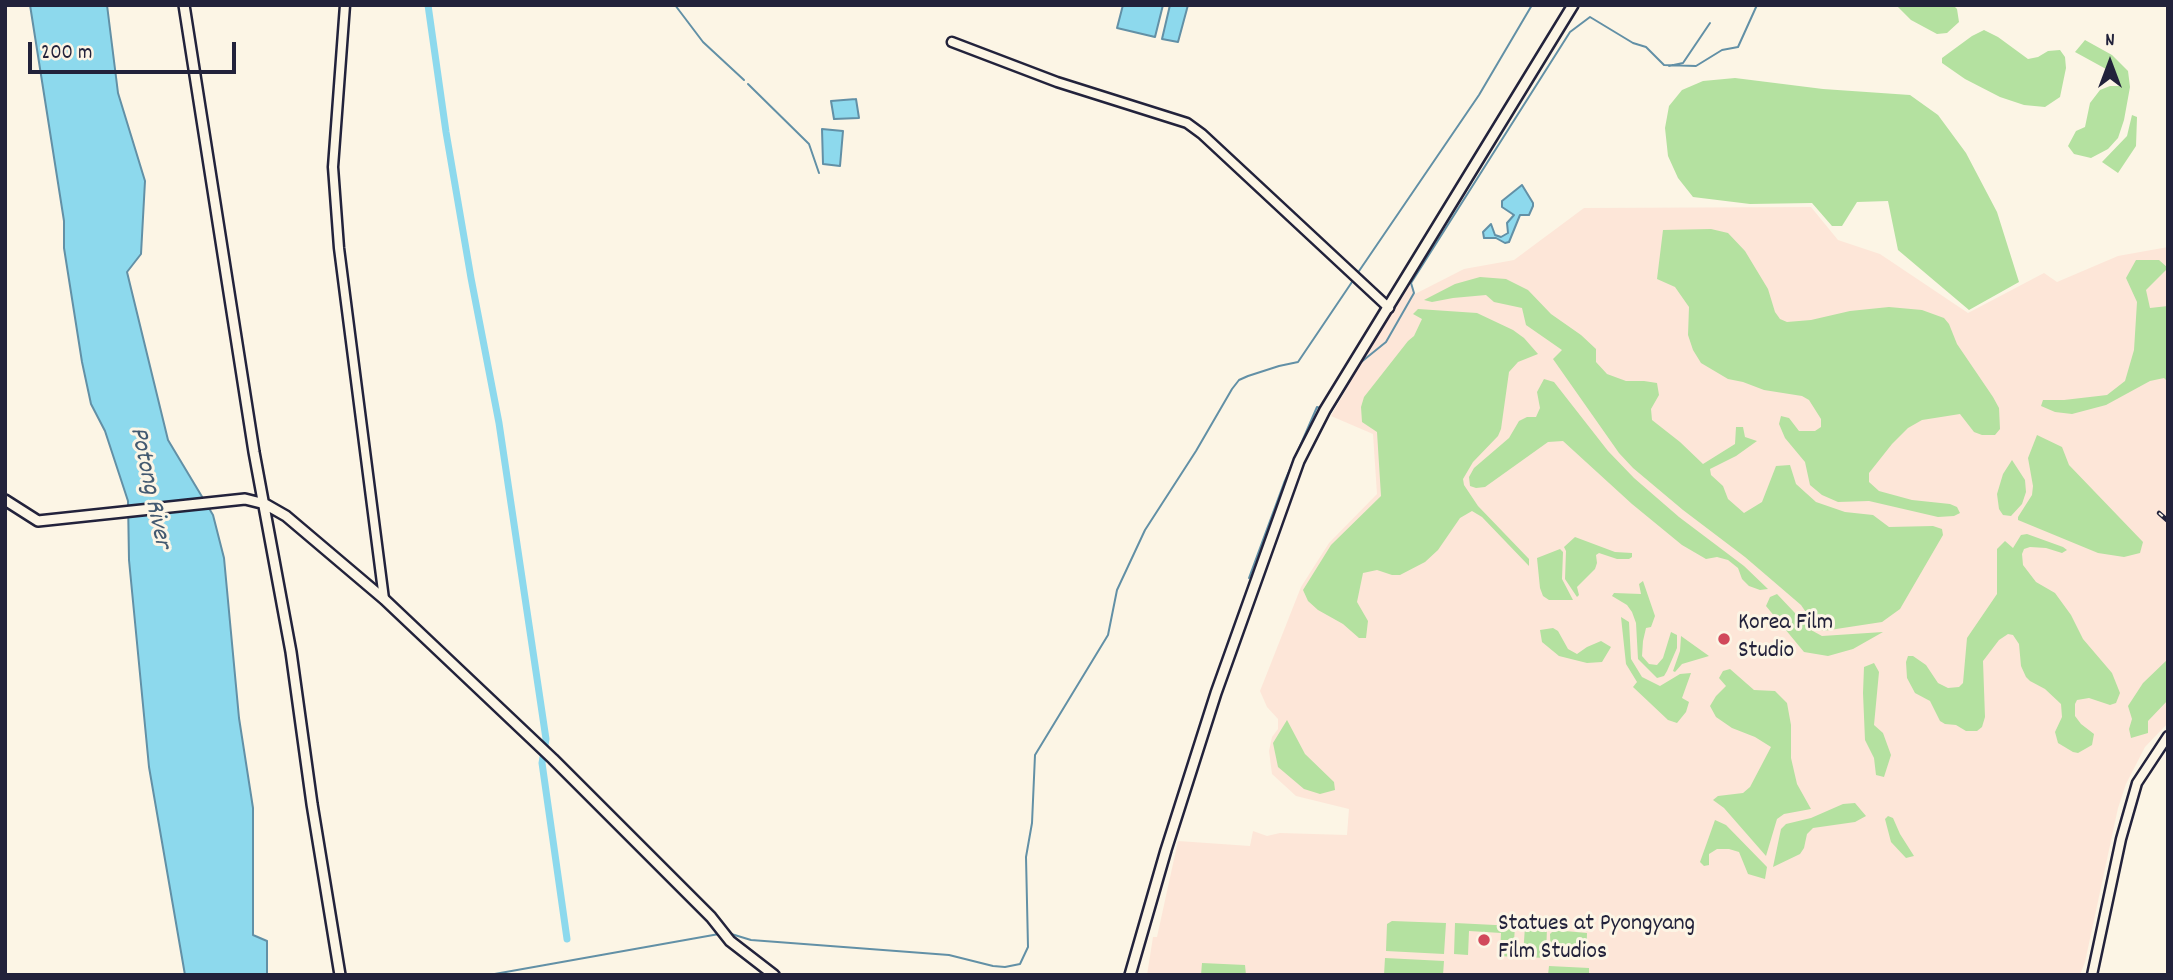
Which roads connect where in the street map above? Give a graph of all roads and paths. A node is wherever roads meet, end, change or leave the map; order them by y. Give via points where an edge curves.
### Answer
1 (184, 5) edge
2 (345, 5) edge
3 (1573, 5) edge
4 (953, 41) dead end
5 (1389, 308) junction
6 (5, 500) edge
7 (265, 504) junction
8 (384, 599) junction
9 (2168, 736) edge
10 (340, 975) edge
11 (774, 975) edge
12 (1130, 975) edge
13 (2092, 975) edge

1 - 7 main road
2 - 8 street via 333,167 339,248
3 - 5 main road
4 - 5 street via 1057,82 1187,124
5 - 12 main road via 1299,461 1216,693
6 - 7 main road via 38,521 245,499
7 - 8 main road via 286,516
7 - 10 main road
8 - 11 main road via 538,744 730,941
9 - 13 street via 2137,783

